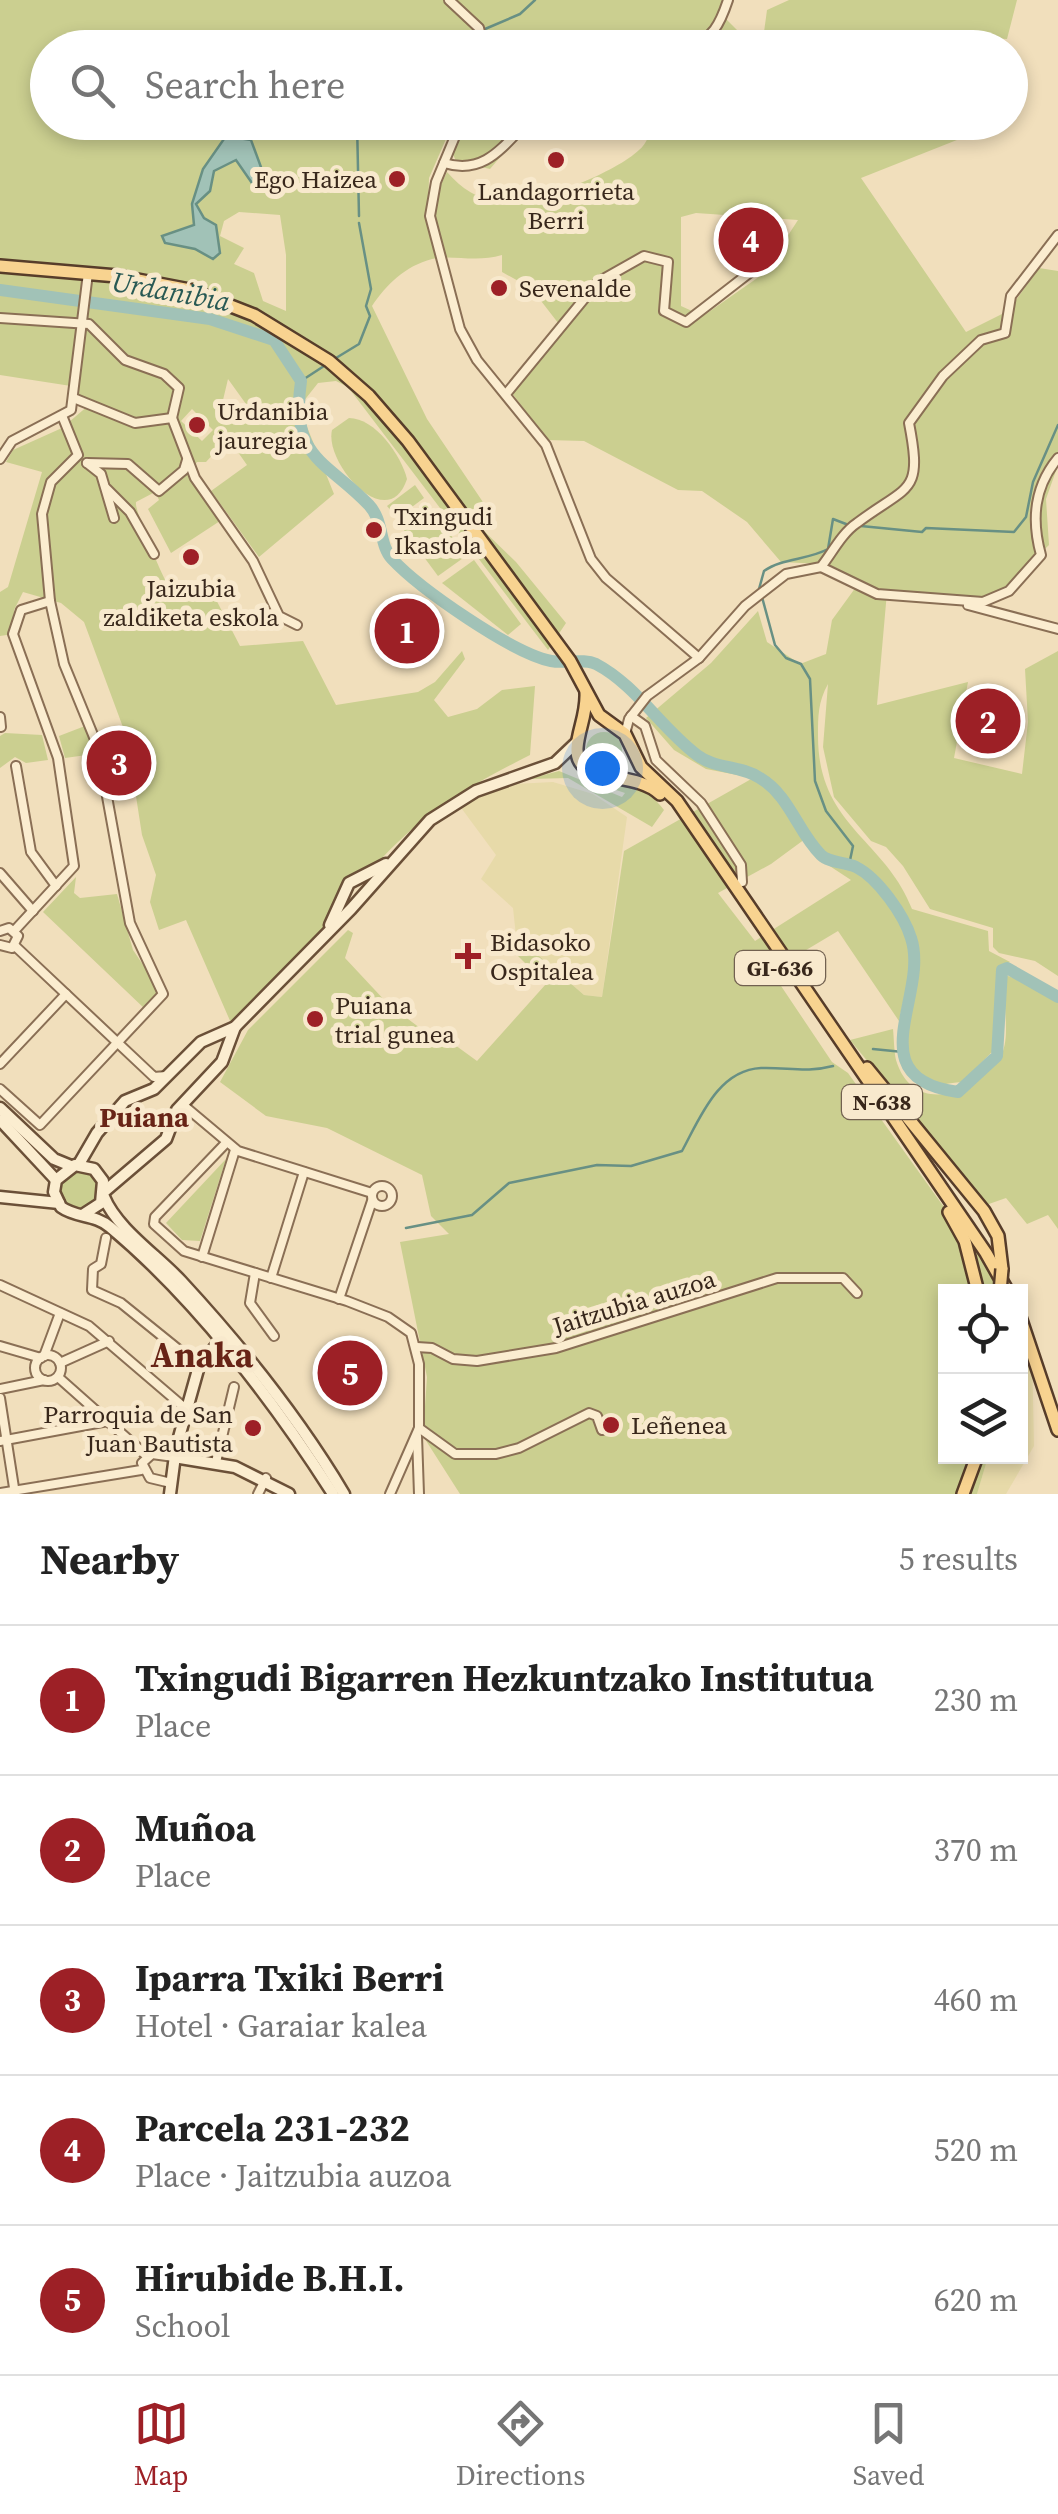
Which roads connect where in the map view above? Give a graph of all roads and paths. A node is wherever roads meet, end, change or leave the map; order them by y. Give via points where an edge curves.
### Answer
1 (449, 0) edge
2 (728, 0) edge
3 (480, 30) edge
4 (715, 30) edge
5 (453, 140) edge
6 (508, 140) edge
7 (444, 162) junction
8 (1058, 235) edge
9 (0, 266) edge
10 (758, 267) dead end
11 (88, 273) junction
12 (0, 318) edge
13 (84, 324) junction
14 (506, 394) junction
15 (76, 399) junction
16 (62, 418) junction
17 (172, 418) junction
18 (1058, 458) edge
19 (0, 459) edge
20 (187, 460) junction
21 (83, 461) junction
22 (107, 490) junction
23 (114, 518) dead end
24 (154, 554) dead end
25 (821, 567) junction
26 (50, 601) junction
27 (954, 601) junction
28 (297, 625) dead end
29 (1058, 630) edge
30 (13, 634) junction
31 (0, 636) edge
32 (699, 658) junction
33 (585, 689) junction
34 (631, 715) junction
35 (0, 716) edge
36 (610, 723) junction
37 (1, 727) edge
38 (626, 734) junction
39 (580, 737) junction
40 (630, 748) junction
41 (555, 762) junction
42 (16, 766) dead end
43 (586, 770) junction
44 (613, 775) junction
45 (390, 862) junction
46 (0, 873) edge
47 (358, 878) junction
48 (742, 882) dead end
49 (374, 884) junction
50 (56, 886) junction
51 (345, 889) junction
52 (351, 909) junction
53 (32, 912) junction
54 (0, 930) edge
55 (15, 930) junction
56 (324, 934) junction
57 (8, 946) edge
58 (0, 960) edge
59 (66, 994) junction
60 (807, 995) junction
61 (235, 1026) junction
62 (207, 1038) junction
63 (119, 1044) junction
64 (0, 1064) edge
65 (220, 1065) junction
66 (158, 1080) junction
67 (0, 1089) edge
68 (182, 1104) junction
69 (0, 1108) edge
70 (0, 1120) edge
71 (225, 1144) junction
72 (235, 1150) junction
73 (75, 1165) junction
74 (304, 1172) junction
75 (932, 1183) junction
76 (56, 1184) junction
77 (104, 1194) junction
78 (0, 1196) edge
79 (43, 1200) junction
80 (956, 1209) junction
81 (60, 1210) junction
82 (84, 1214) junction
83 (106, 1238) dead end
84 (202, 1256) junction
85 (255, 1274) junction
86 (271, 1278) junction
87 (976, 1284) edge
88 (1001, 1284) edge
89 (1003, 1284) edge
90 (0, 1285) edge
91 (857, 1293) dead end
92 (340, 1299) junction
93 (60, 1312) junction
94 (224, 1330) junction
95 (274, 1336) dead end
96 (109, 1341) junction
97 (1028, 1341) edge
98 (220, 1343) junction
99 (0, 1346) edge
100 (417, 1347) junction
101 (42, 1357) junction
102 (60, 1363) junction
103 (199, 1366) junction
104 (58, 1377) junction
105 (44, 1380) junction
106 (234, 1387) dead end
107 (0, 1389) edge
108 (0, 1398) edge
109 (186, 1409) junction
110 (108, 1421) junction
111 (602, 1430) dead end
112 (1058, 1430) edge
113 (418, 1432) junction
114 (3, 1441) edge
115 (174, 1457) junction
116 (216, 1462) junction
117 (143, 1463) junction
118 (971, 1464) edge
119 (266, 1478) junction
120 (170, 1488) edge
121 (15, 1492) edge
122 (0, 1493) edge
123 (258, 1494) edge
124 (289, 1494) edge
125 (333, 1494) edge
126 (344, 1494) edge
127 (390, 1494) edge
128 (419, 1494) edge
129 (962, 1494) edge

1 - 3 street
2 - 4 street
5 - 7 street
6 - 7 street via 482,165
7 - 14 street via 430,216 446,284 477,360
8 - 25 street via 1011,296 1005,332 982,340 908,422 917,464 908,489 852,525
9 - 11 main road
10 - 14 street via 686,322 664,312 668,262 644,256 598,282
11 - 13 street
11 - 33 main road via 212,298 273,325 329,362 408,441
12 - 13 street
13 - 15 street
13 - 17 street via 125,360 164,374 179,388
14 - 32 street via 557,465 592,559
15 - 16 street
15 - 17 street via 134,423
16 - 19 street via 24,433
16 - 21 street
17 - 20 street
18 - 27 street via 1036,500 1041,555 1003,595
20 - 21 street via 159,491 128,464
20 - 28 street via 253,561 279,616
21 - 22 street
21 - 26 street via 51,482 42,514
22 - 23 street
22 - 24 street via 130,512
25 - 27 street via 876,594
25 - 32 street via 792,571
26 - 30 street via 21,610
26 - 63 street via 64,664 98,747 130,924 163,989
27 - 29 street
30 - 31 street
30 - 50 street via 58,758 74,866
32 - 34 street
33 - 36 main road
33 - 39 main road
34 - 36 street
34 - 38 street
34 - 48 street via 644,726 656,760 701,803 741,865
35 - 37 street
36 - 38 main road
36 - 39 main road
38 - 40 main road, GI-636
39 - 41 street
39 - 43 main road via 578,756
40 - 44 main road via 626,764
40 - 60 main road, GI-636 via 677,801
41 - 43 street
41 - 45 street via 452,804
42 - 50 street via 31,852
43 - 44 main road, GI-636
44 - 75 main road, GI-636 via 642,781 671,806
45 - 47 street
45 - 49 street
46 - 53 street
47 - 49 street
47 - 51 street
49 - 52 street
50 - 53 street
51 - 52 street
51 - 56 street
52 - 56 street
53 - 55 street
54 - 55 street
55 - 57 street
56 - 61 street
57 - 58 street
57 - 59 street
59 - 63 street
59 - 64 street
60 - 80 main road, N-638
60 - 88 main road, GI-636, bridge via 984,1211 998,1236
61 - 62 street
61 - 65 street
62 - 65 street via 222,1046
62 - 66 street
63 - 66 street
63 - 67 street via 37,1124
65 - 68 street
66 - 73 street via 126,1101
68 - 71 street
68 - 77 street via 166,1140
69 - 73 street via 54,1158
70 - 76 street
71 - 72 street
71 - 84 street via 155,1216 168,1240
72 - 74 street
72 - 84 street
73 - 76 street
73 - 77 street via 100,1174
74 - 86 street
74 - 92 street via 372,1196
75 - 80 main road, N-638
75 - 87 main road, GI-636 via 965,1240
76 - 79 street
76 - 81 street
77 - 82 street
77 - 94 street via 112,1212
78 - 79 street
79 - 81 street
80 - 89 main road, N-638
81 - 82 street
82 - 98 street via 113,1230
83 - 103 street via 92,1290 121,1303
84 - 85 street
85 - 86 street
85 - 95 street via 250,1304
86 - 92 street
90 - 93 street
91 - 100 street, Jaitzubia auzoa via 843,1278 797,1275 556,1348 477,1361
92 - 100 street via 400,1324
93 - 96 street
93 - 101 street
94 - 98 street
94 - 126 street via 284,1402
96 - 102 street
96 - 109 street
97 - 112 main road
98 - 103 street
98 - 125 street
99 - 101 street
100 - 113 street
101 - 102 street
101 - 105 street via 35,1367
102 - 104 street
103 - 109 street
104 - 105 street
104 - 110 street
105 - 107 street
106 - 116 street
108 - 114 street
109 - 115 street
110 - 114 street
110 - 117 street
111 - 113 street via 589,1413 519,1448 462,1455
113 - 127 street
113 - 128 street
114 - 121 street
115 - 116 street
115 - 117 street
115 - 120 street
116 - 119 street
117 - 120 street via 150,1478
117 - 121 street
118 - 129 main road
119 - 123 street
119 - 124 street
121 - 122 street

